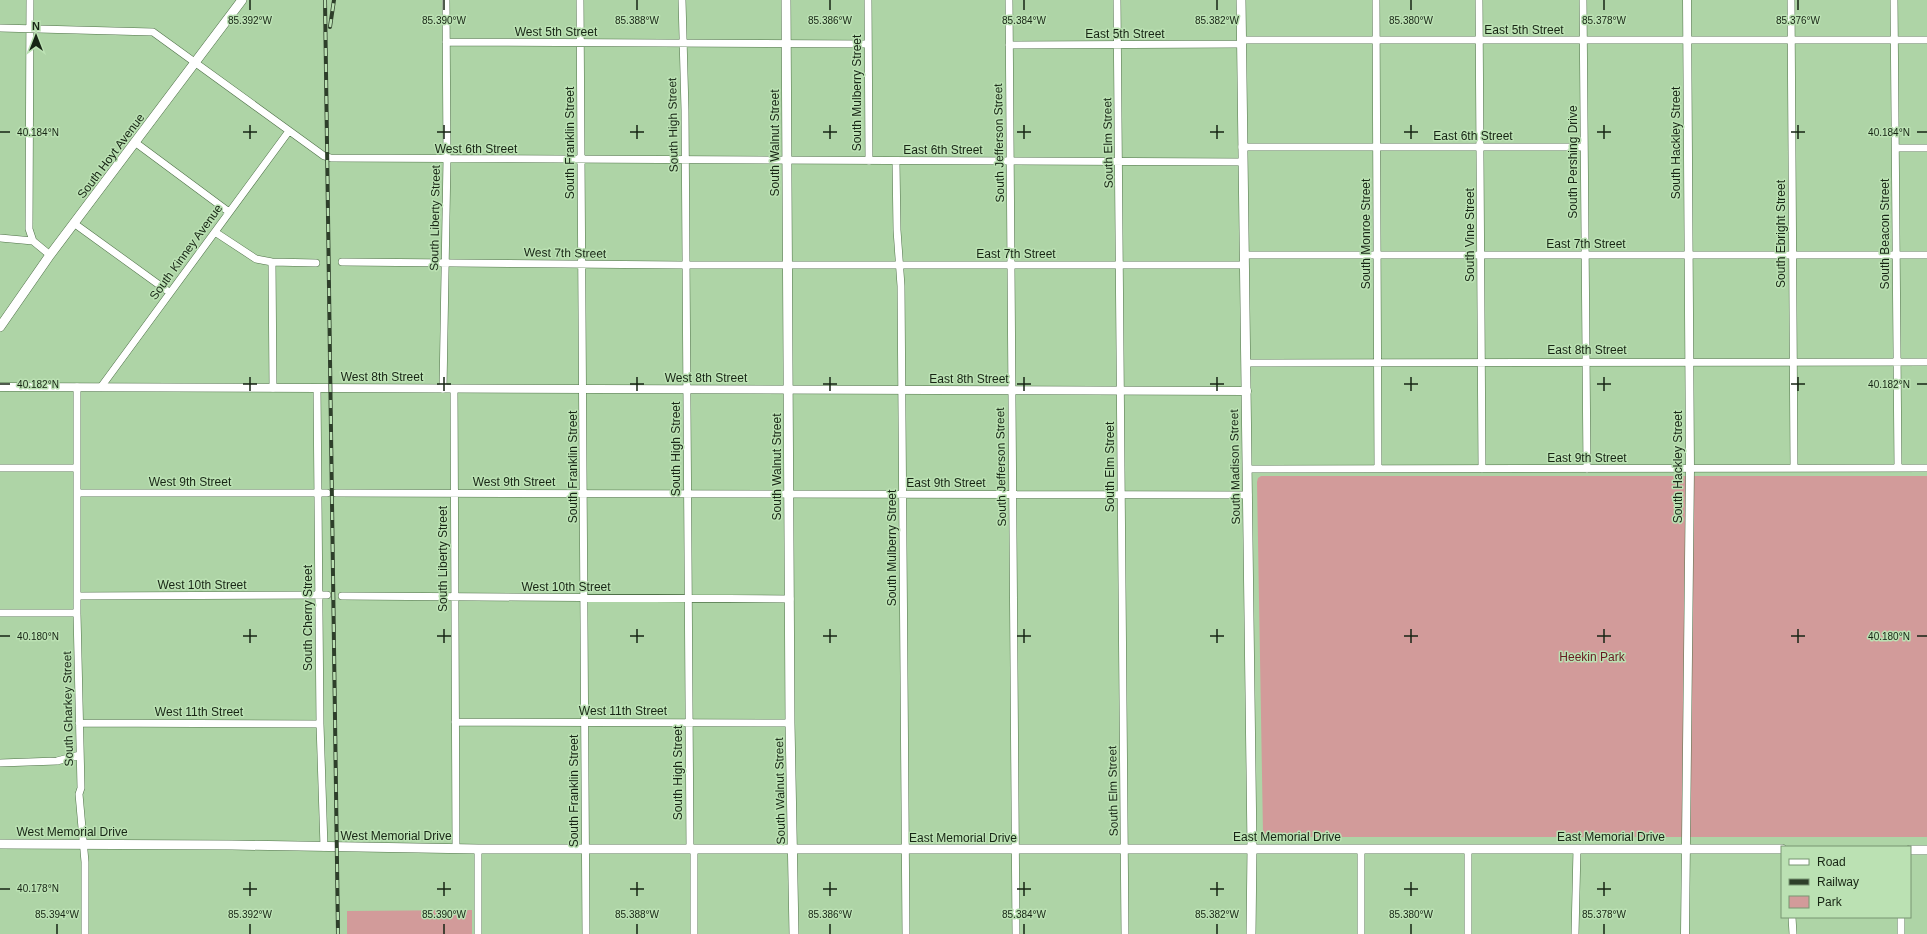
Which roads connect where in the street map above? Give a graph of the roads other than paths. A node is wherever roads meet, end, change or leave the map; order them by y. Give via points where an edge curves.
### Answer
1 (30, 0) edge
2 (242, 0) edge
3 (446, 0) edge
4 (580, 0) edge
5 (682, 0) edge
6 (786, 0) edge
7 (868, 0) edge
8 (1009, 0) edge
9 (1117, 0) edge
10 (1241, 0) edge
11 (1376, 0) edge
12 (1479, 0) edge
13 (1583, 0) edge
14 (1687, 0) edge
15 (1791, 0) edge
16 (1894, 0) edge
17 (236, 4) edge
18 (0, 28) edge
19 (29, 28) junction
20 (1583, 40) junction
21 (1688, 40) junction
22 (1791, 40) junction
23 (1895, 40) junction
24 (1927, 40) edge
25 (1376, 41) junction
26 (1479, 41) junction
27 (446, 42) junction
28 (1242, 42) junction
29 (580, 43) junction
30 (682, 43) junction
31 (786, 44) junction
32 (868, 44) junction
33 (1118, 44) junction
34 (1009, 45) junction
35 (196, 62) junction
36 (289, 131) junction
37 (136, 143) junction
38 (1242, 147) junction
39 (1377, 147) junction
40 (1584, 147) junction
41 (1480, 148) junction
42 (1896, 148) junction
43 (1927, 148) edge
44 (447, 159) junction
45 (581, 160) junction
46 (685, 161) junction
47 (787, 161) junction
48 (868, 161) junction
49 (1011, 161) junction
50 (1119, 161) junction
51 (896, 162) junction
52 (1243, 162) junction
53 (229, 212) junction
54 (75, 224) junction
55 (215, 232) junction
56 (0, 238) edge
57 (33, 241) junction
58 (50, 255) junction
59 (1245, 255) junction
60 (1585, 255) junction
61 (1689, 255) junction
62 (1792, 255) junction
63 (1897, 255) junction
64 (1927, 255) edge
65 (1378, 256) junction
66 (1481, 256) junction
67 (272, 262) junction
68 (342, 262) dead end
69 (316, 263) dead end
70 (445, 263) junction
71 (582, 264) junction
72 (686, 265) junction
73 (787, 265) junction
74 (900, 265) junction
75 (1120, 265) junction
76 (1244, 265) junction
77 (1011, 266) junction
78 (169, 292) junction
79 (0, 327) edge
80 (1482, 362) junction
81 (1587, 362) junction
82 (1689, 362) junction
83 (1897, 362) junction
84 (1927, 362) edge
85 (1246, 363) junction
86 (1378, 363) junction
87 (1794, 363) junction
88 (0, 387) edge
89 (77, 387) junction
90 (101, 388) junction
91 (274, 388) junction
92 (317, 389) junction
93 (443, 389) junction
94 (454, 389) junction
95 (584, 390) junction
96 (687, 390) junction
97 (1121, 390) junction
98 (1247, 390) junction
99 (788, 391) junction
100 (902, 391) junction
101 (1012, 391) junction
102 (0, 468) edge
103 (77, 468) junction
104 (1378, 468) junction
105 (1794, 468) junction
106 (1898, 468) junction
107 (1927, 468) edge
108 (1247, 469) junction
109 (1482, 469) junction
110 (1587, 469) junction
111 (1690, 469) junction
112 (77, 493) junction
113 (318, 493) junction
114 (326, 493) dead end
115 (336, 493) dead end
116 (454, 493) junction
117 (584, 494) junction
118 (687, 494) junction
119 (903, 494) junction
120 (1013, 494) junction
121 (1122, 494) junction
122 (789, 495) junction
123 (1248, 495) junction
124 (78, 596) junction
125 (323, 596) junction
126 (342, 596) dead end
127 (455, 597) junction
128 (585, 598) junction
129 (689, 598) junction
130 (790, 599) junction
131 (0, 613) edge
132 (77, 613) junction
133 (79, 722) junction
134 (455, 722) junction
135 (585, 722) junction
136 (689, 723) junction
137 (790, 723) junction
138 (320, 724) junction
139 (80, 755) junction
140 (0, 762) edge
141 (0, 844) edge
142 (83, 845) junction
143 (324, 847) junction
144 (456, 848) junction
145 (1252, 848) junction
146 (478, 849) junction
147 (586, 849) junction
148 (692, 849) junction
149 (793, 849) junction
150 (1361, 849) junction
151 (1468, 849) junction
152 (1577, 849) junction
153 (1685, 849) junction
154 (1781, 849) edge
155 (906, 850) junction
156 (1015, 850) junction
157 (1125, 850) junction
158 (1911, 850) edge
159 (1927, 850) edge
160 (1792, 918) edge
161 (1901, 918) edge
162 (85, 934) edge
163 (478, 934) edge
164 (586, 934) edge
165 (694, 934) edge
166 (794, 934) edge
167 (906, 934) edge
168 (1016, 934) edge
169 (1125, 934) edge
170 (1251, 934) edge
171 (1361, 934) edge
172 (1468, 934) edge
173 (1575, 934) edge
174 (1685, 934) edge
175 (1792, 934) edge
176 (1901, 934) edge

1 - 19 street
2 - 17 main road, South Hoyt Avenue
3 - 27 street, South Liberty Street
4 - 29 street, South Franklin Street
5 - 30 street, South High Street
6 - 31 main road, South Walnut Street
7 - 32 street, South Mulberry Street
8 - 34 street, South Jefferson Street
9 - 33 street, South Elm Street
10 - 28 main road, South Madison Street
11 - 25 street, South Monroe Street
12 - 26 street, South Vine Street
13 - 20 street, South Pershing Drive
14 - 21 street, South Hackley Street
15 - 22 street, South Ebright Street
16 - 23 street, South Beacon Street
17 - 35 main road, South Hoyt Avenue
18 - 19 street
19 - 35 street via 153,32
19 - 57 street via 28,217
20 - 21 street, East 5th Street
20 - 26 street, East 5th Street
20 - 40 street, South Pershing Drive
21 - 22 street, East 5th Street
21 - 61 street, South Hackley Street
22 - 23 street, East 5th Street
22 - 62 street, South Ebright Street
23 - 24 street, East 5th Street
23 - 42 street, South Beacon Street
25 - 26 street, East 5th Street
25 - 28 street, East 5th Street
25 - 39 street, South Monroe Street
26 - 41 street, South Vine Street
27 - 29 street, West 5th Street
27 - 44 street, South Liberty Street
28 - 33 street, East 5th Street
28 - 38 main road, South Madison Street
29 - 30 street, West 5th Street
29 - 45 street, South Franklin Street
30 - 31 street, West 5th Street
30 - 46 street, South High Street
31 - 32 street
31 - 47 main road, South Walnut Street
32 - 48 street, South Mulberry Street
33 - 34 street, East 5th Street
33 - 50 street, South Elm Street
34 - 49 street, South Jefferson Street
35 - 36 street, West 6th Street
35 - 37 main road, South Hoyt Avenue
36 - 44 street, West 6th Street via 328,158
36 - 53 street, South Kinney Avenue
37 - 53 street
37 - 54 main road, South Hoyt Avenue
38 - 39 street, East 6th Street
38 - 52 main road, South Madison Street
39 - 41 street, East 6th Street
39 - 65 street, South Monroe Street
40 - 41 street, East 6th Street
40 - 60 street, South Pershing Drive
41 - 66 street, South Vine Street
42 - 43 street
42 - 63 street, South Beacon Street
44 - 45 street, West 6th Street
44 - 70 street, South Liberty Street
45 - 46 street, West 6th Street
45 - 71 street, South Franklin Street
46 - 47 street, West 6th Street
46 - 72 street, South High Street
47 - 48 street, East 6th Street
47 - 73 main road, South Walnut Street
48 - 51 street, East 6th Street
49 - 50 street, East 6th Street
49 - 51 street, East 6th Street
49 - 77 street, South Jefferson Street
50 - 52 street, East 6th Street
50 - 75 street, South Elm Street
51 - 74 street, South Mulberry Street
52 - 59 main road, South Madison Street
53 - 55 street, South Kinney Avenue
54 - 58 main road, South Hoyt Avenue
54 - 78 street
55 - 67 street via 251,257
55 - 78 street, South Kinney Avenue
56 - 57 street
57 - 58 street
58 - 79 main road, South Hoyt Avenue
59 - 65 street, East 7th Street
59 - 76 main road, South Madison Street
60 - 61 street, East 7th Street
60 - 66 street, East 7th Street
60 - 81 street, South Pershing Drive
61 - 62 street, East 7th Street
61 - 82 street, South Hackley Street
62 - 63 street, East 7th Street
62 - 87 street, South Ebright Street
63 - 64 street, East 7th Street
63 - 83 street, South Beacon Street
65 - 66 street, East 7th Street
65 - 86 street, South Monroe Street
66 - 80 street, South Vine Street
67 - 69 street
67 - 91 street
68 - 70 street, West 7th Street
70 - 71 street, West 7th Street
70 - 93 street, South Liberty Street
71 - 72 street, West 7th Street
71 - 95 street, South Franklin Street
72 - 73 street, West 7th Street
72 - 96 street, South High Street
73 - 74 street, East 7th Street
73 - 99 main road, South Walnut Street
74 - 77 street, East 7th Street
74 - 100 street, South Mulberry Street
75 - 76 street, East 7th Street
75 - 77 street, East 7th Street
75 - 97 street, South Elm Street
76 - 85 main road, South Madison Street
77 - 101 street, South Jefferson Street
78 - 90 street, South Kinney Avenue
80 - 81 street, East 8th Street
80 - 86 street, East 8th Street
80 - 109 street, South Vine Street
81 - 82 street, East 8th Street
81 - 110 street, South Pershing Drive
82 - 87 street, East 8th Street
82 - 111 street, South Hackley Street
83 - 84 street, East 8th Street
83 - 87 street, East 8th Street
83 - 106 street, South Beacon Street
85 - 86 street, East 8th Street
85 - 98 main road, South Madison Street
86 - 104 street, South Monroe Street
87 - 105 street, South Ebright Street
88 - 89 street, West 8th Street
89 - 90 street, West 8th Street
89 - 103 street, South Gharkey Street
90 - 91 street, West 8th Street
91 - 92 street, West 8th Street
92 - 93 street, West 8th Street
92 - 113 street, South Cherry Street
93 - 94 street, West 8th Street
94 - 95 street, West 8th Street
94 - 116 street, South Liberty Street
95 - 96 street, West 8th Street
95 - 117 street, South Franklin Street
96 - 99 street, West 8th Street
96 - 118 street, South High Street
97 - 98 street, East 8th Street
97 - 101 street, East 8th Street
97 - 121 street, South Elm Street
98 - 108 main road, South Madison Street
99 - 100 street, East 8th Street
99 - 122 main road, South Walnut Street
100 - 101 street, East 8th Street
100 - 119 street, South Mulberry Street
101 - 120 street, South Jefferson Street
102 - 103 street
103 - 112 street, South Gharkey Street
104 - 108 street, East 9th Street
104 - 109 street, East 9th Street
105 - 106 street, East 9th Street
105 - 111 street, East 9th Street
106 - 107 street, East 9th Street
108 - 123 main road, South Madison Street
109 - 110 street, East 9th Street
110 - 111 street, East 9th Street
111 - 153 street, South Hackley Street
112 - 113 street, West 9th Street
112 - 124 street, South Gharkey Street
113 - 114 street, West 9th Street
113 - 125 street, South Cherry Street
115 - 116 street, West 9th Street
116 - 117 street, West 9th Street
116 - 127 street, South Liberty Street
117 - 118 street, West 9th Street
117 - 128 street, South Franklin Street
118 - 122 street, West 9th Street
118 - 129 street, South High Street
119 - 120 street, East 9th Street
119 - 122 street, East 9th Street
119 - 155 street, South Mulberry Street
120 - 121 street, East 9th Street
120 - 156 street, South Jefferson Street
121 - 123 street, East 9th Street
121 - 157 street, South Elm Street
122 - 130 main road, South Walnut Street
123 - 145 main road, South Madison Street
124 - 125 street, West 10th Street
124 - 132 street, South Gharkey Street
125 - 138 street, South Cherry Street
126 - 127 street, West 10th Street
127 - 128 street, West 10th Street
127 - 134 street, South Liberty Street
128 - 129 street, West 10th Street
128 - 135 street, South Franklin Street
129 - 130 street, West 10th Street
129 - 136 street, South High Street
130 - 137 main road, South Walnut Street
131 - 132 street
132 - 133 street, South Gharkey Street
133 - 138 street, West 11th Street
133 - 139 street, South Gharkey Street
134 - 135 street, West 11th Street
134 - 144 street, South Liberty Street
135 - 136 street, West 11th Street
135 - 147 street, South Franklin Street
136 - 137 street, West 11th Street
136 - 148 street, South High Street
137 - 149 main road, South Walnut Street
138 - 143 street, South Cherry Street
139 - 140 street via 57,762
139 - 142 street, South Gharkey Street via 79,794
141 - 142 main road, West Memorial Drive
142 - 143 main road, West Memorial Drive
142 - 162 street, South Gharkey Street
143 - 144 main road, West Memorial Drive
144 - 146 main road, West Memorial Drive
145 - 150 main road, East Memorial Drive
145 - 157 main road, East Memorial Drive
145 - 170 main road, South Madison Street
146 - 147 main road, West Memorial Drive
146 - 163 street
147 - 148 main road, West Memorial Drive
147 - 164 street, South Franklin Street
148 - 149 main road, West Memorial Drive
148 - 165 street, South High Street
149 - 155 main road, East Memorial Drive
149 - 166 main road, South Walnut Street
150 - 151 main road, East Memorial Drive
150 - 171 street
151 - 152 main road, East Memorial Drive
151 - 172 street
152 - 153 main road, East Memorial Drive
152 - 173 street
153 - 154 main road, East Memorial Drive
153 - 174 street, South Hackley Street
155 - 156 main road, East Memorial Drive
155 - 167 street, South Mulberry Street
156 - 157 main road, East Memorial Drive
156 - 168 street, South Jefferson Street
157 - 169 street, South Elm Street
158 - 159 main road
160 - 175 street
161 - 176 street

